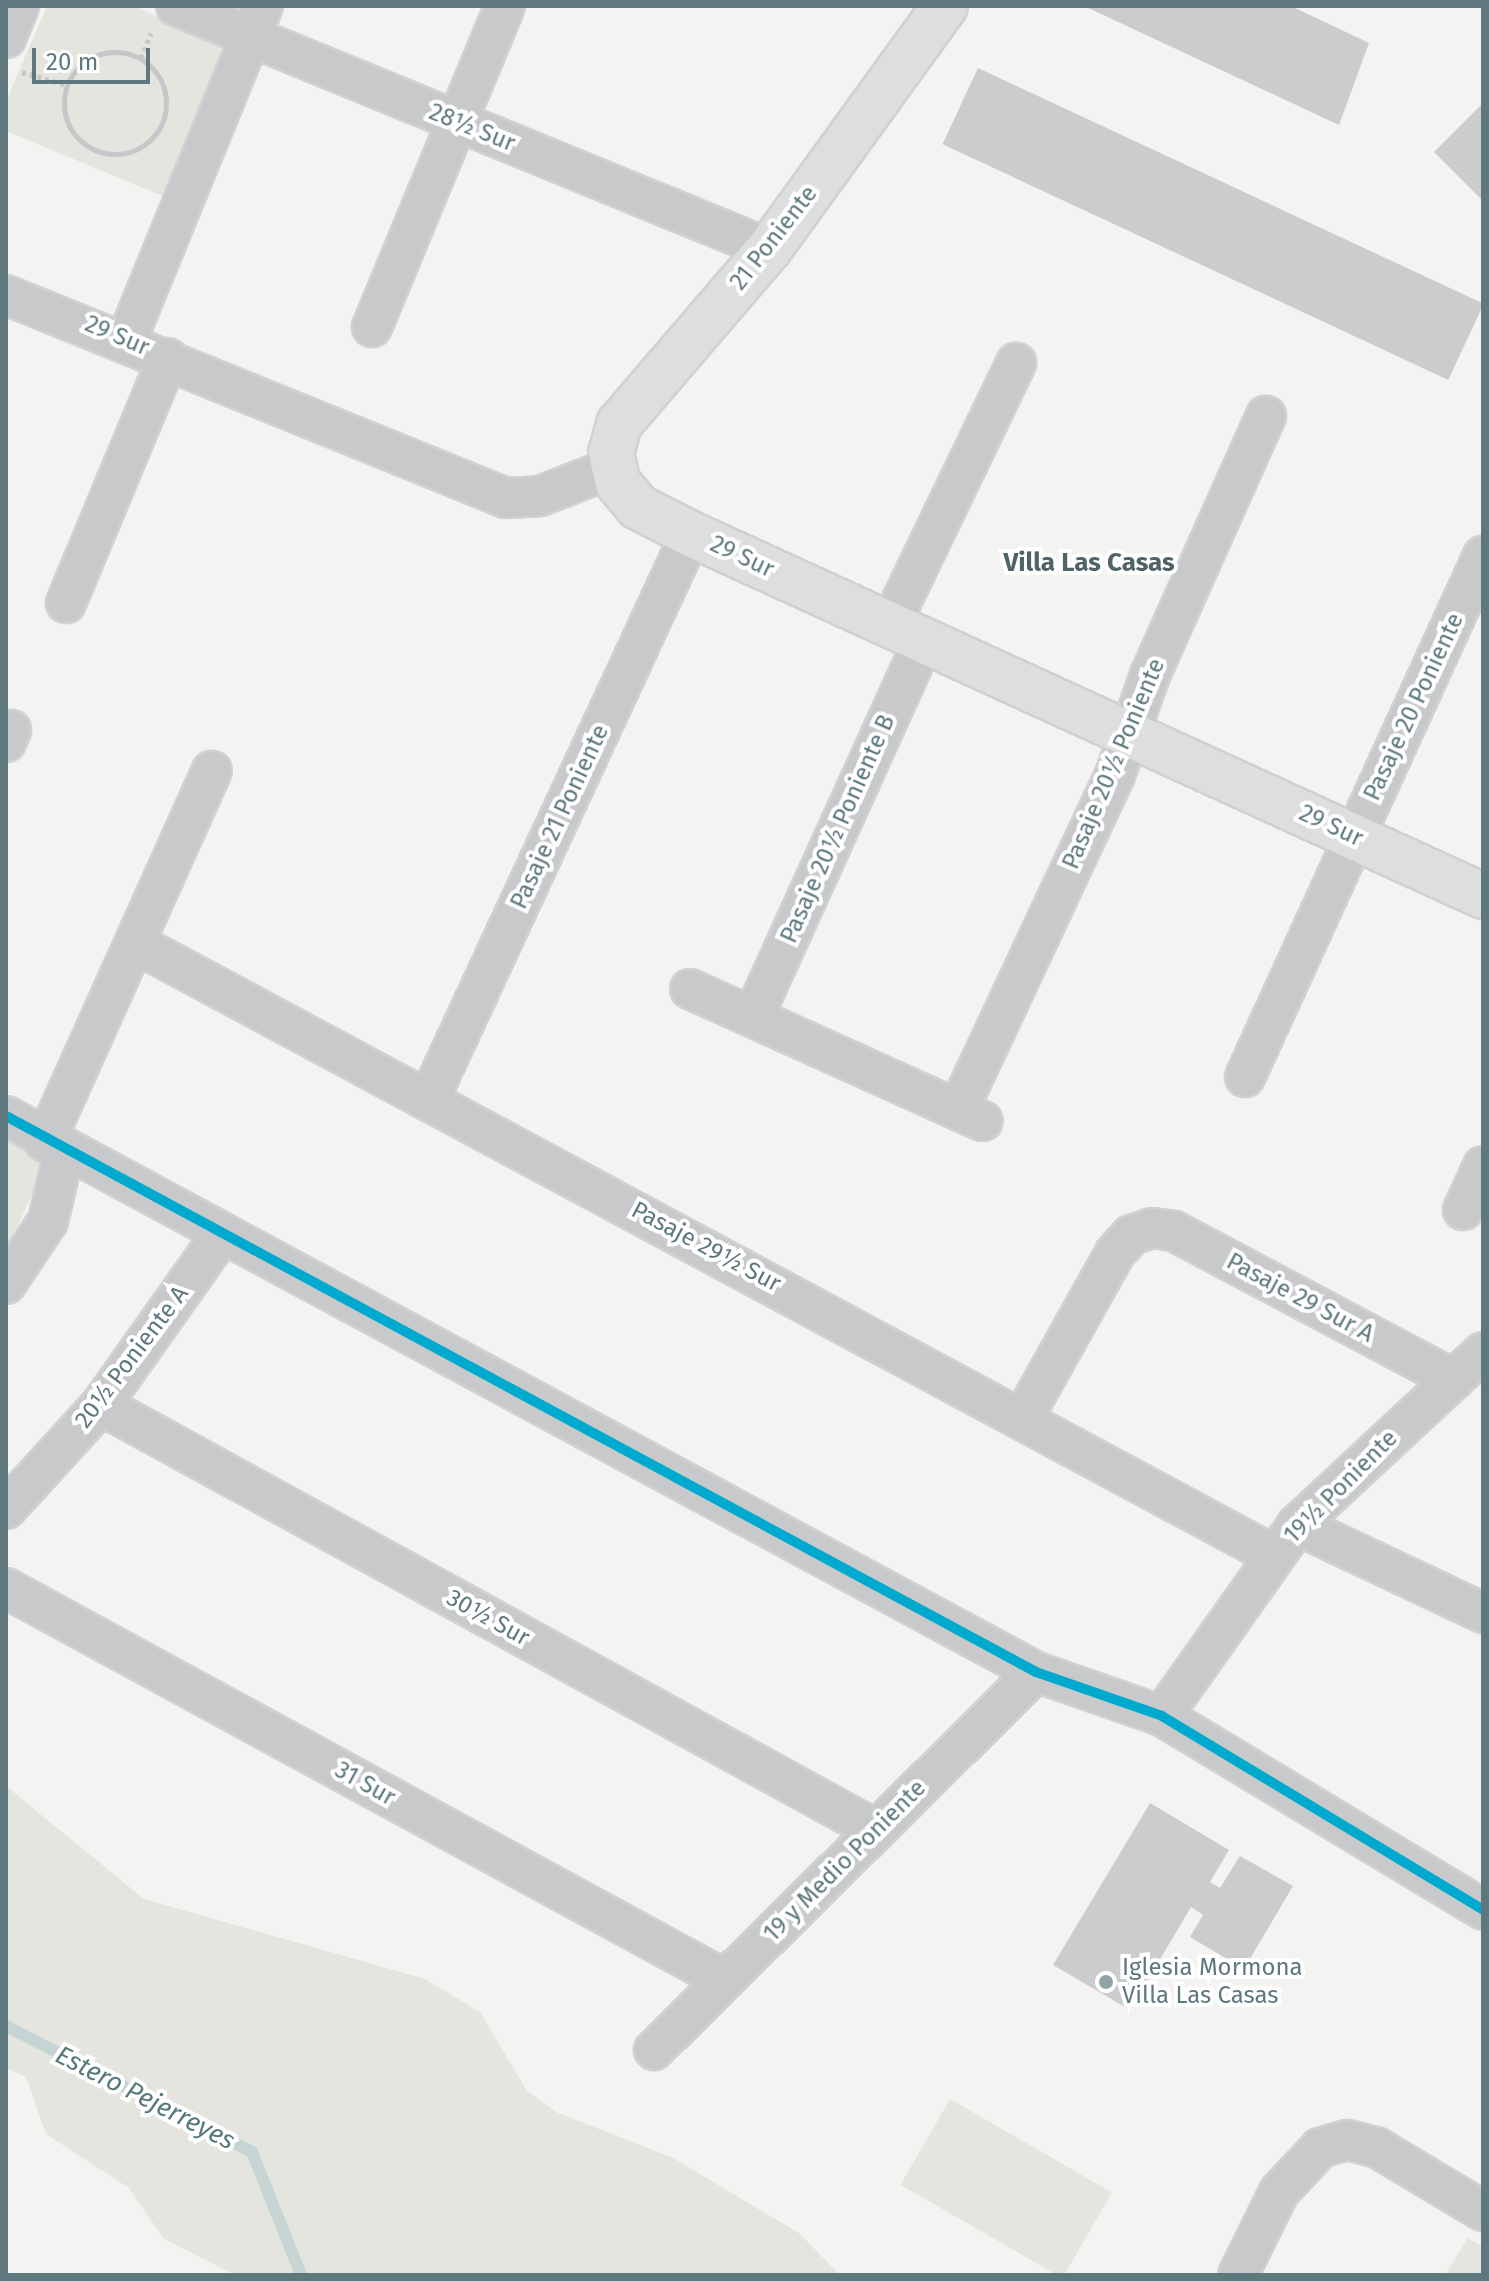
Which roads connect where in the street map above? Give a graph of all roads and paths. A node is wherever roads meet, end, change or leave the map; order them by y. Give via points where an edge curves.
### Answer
1 (19, 6) edge
2 (176, 6) edge
3 (505, 6) edge
4 (945, 6) edge
5 (257, 21) edge
6 (6, 38) edge
7 (6, 67) edge
8 (67, 85) junction
9 (457, 122) junction
10 (769, 249) junction
11 (6, 295) edge
12 (372, 327) dead end
13 (127, 339) junction
14 (168, 358) junction
15 (1016, 363) dead end
16 (1266, 416) dead end
17 (612, 468) junction
18 (691, 534) junction
19 (1483, 556) edge
20 (66, 603) dead end
21 (907, 632) junction
22 (1129, 734) junction
23 (212, 771) dead end
24 (1354, 837) junction
25 (1483, 896) edge
26 (135, 943) junction
27 (690, 989) dead end
28 (753, 1017) junction
29 (1245, 1077) dead end
30 (429, 1099) junction
31 (6, 1116) edge
32 (55, 1148) junction
33 (1483, 1166) edge
34 (1463, 1210) dead end
35 (220, 1237) junction
36 (6, 1284) edge
37 (1483, 1352) edge
38 (1454, 1380) junction
39 (101, 1405) junction
40 (1024, 1416) junction
41 (6, 1509) edge
42 (1297, 1525) junction
43 (1275, 1556) junction
44 (6, 1588) edge
45 (1483, 1613) edge
46 (1036, 1672) junction
47 (1162, 1716) junction
48 (876, 1830) junction
49 (1483, 1910) edge
50 (725, 1980) junction
51 (654, 2050) dead end
52 (1483, 2211) edge
53 (1239, 2275) edge

1 - 6 street
2 - 5 street, 28½ Sur
3 - 9 street
4 - 10 street, 21 Poniente
5 - 9 street, 28½ Sur
5 - 13 street
7 - 8 path
8 - 8 path via 89,58 124,52 155,70 164,85 164,119 131,152 98,152 69,125
9 - 10 street, 28½ Sur
9 - 12 street
10 - 17 street, 21 Poniente via 619,424
11 - 13 street, 29 Sur
13 - 14 street, 29 Sur
14 - 17 street, 29 Sur via 506,498 540,496
14 - 20 street
15 - 21 street, Pasaje 20½ Poniente B
16 - 22 street, Pasaje 20½ Poniente
17 - 18 street, 29 Sur via 638,507
18 - 21 street, 29 Sur
18 - 30 street, Pasaje 21 Poniente
19 - 24 street, Pasaje 20 Poniente
21 - 22 street, 29 Sur
21 - 28 street, Pasaje 20½ Poniente B
22 - 24 street, 29 Sur
22 - 28 street, Pasaje 20½ Poniente via 970,1116
23 - 26 street
24 - 25 street, 29 Sur
24 - 29 street, Pasaje 20 Poniente
26 - 30 street, Pasaje 29½ Sur
26 - 32 street
27 - 28 street
30 - 40 street, Pasaje 29½ Sur
31 - 32 street
32 - 35 street
32 - 36 street via 48,1221
33 - 34 street
35 - 39 street, 20½ Poniente A
35 - 46 street
37 - 38 street, 19½ Poniente
38 - 40 street, Pasaje 29 Sur A via 1174,1231 1143,1230 1115,1253
38 - 42 street, 19½ Poniente
39 - 41 street, 20½ Poniente A
39 - 48 street, 30½ Sur
40 - 43 street, Pasaje 29½ Sur
42 - 43 street, 19½ Poniente
42 - 45 street
43 - 47 street, 19½ Poniente
44 - 50 street, 31 Sur
46 - 47 street
46 - 48 street, 19 y Medio Poniente
47 - 49 street
48 - 50 street, 19 y Medio Poniente
50 - 51 street, 19 y Medio Poniente
52 - 53 street via 1376,2147 1347,2140 1320,2148 1279,2192

